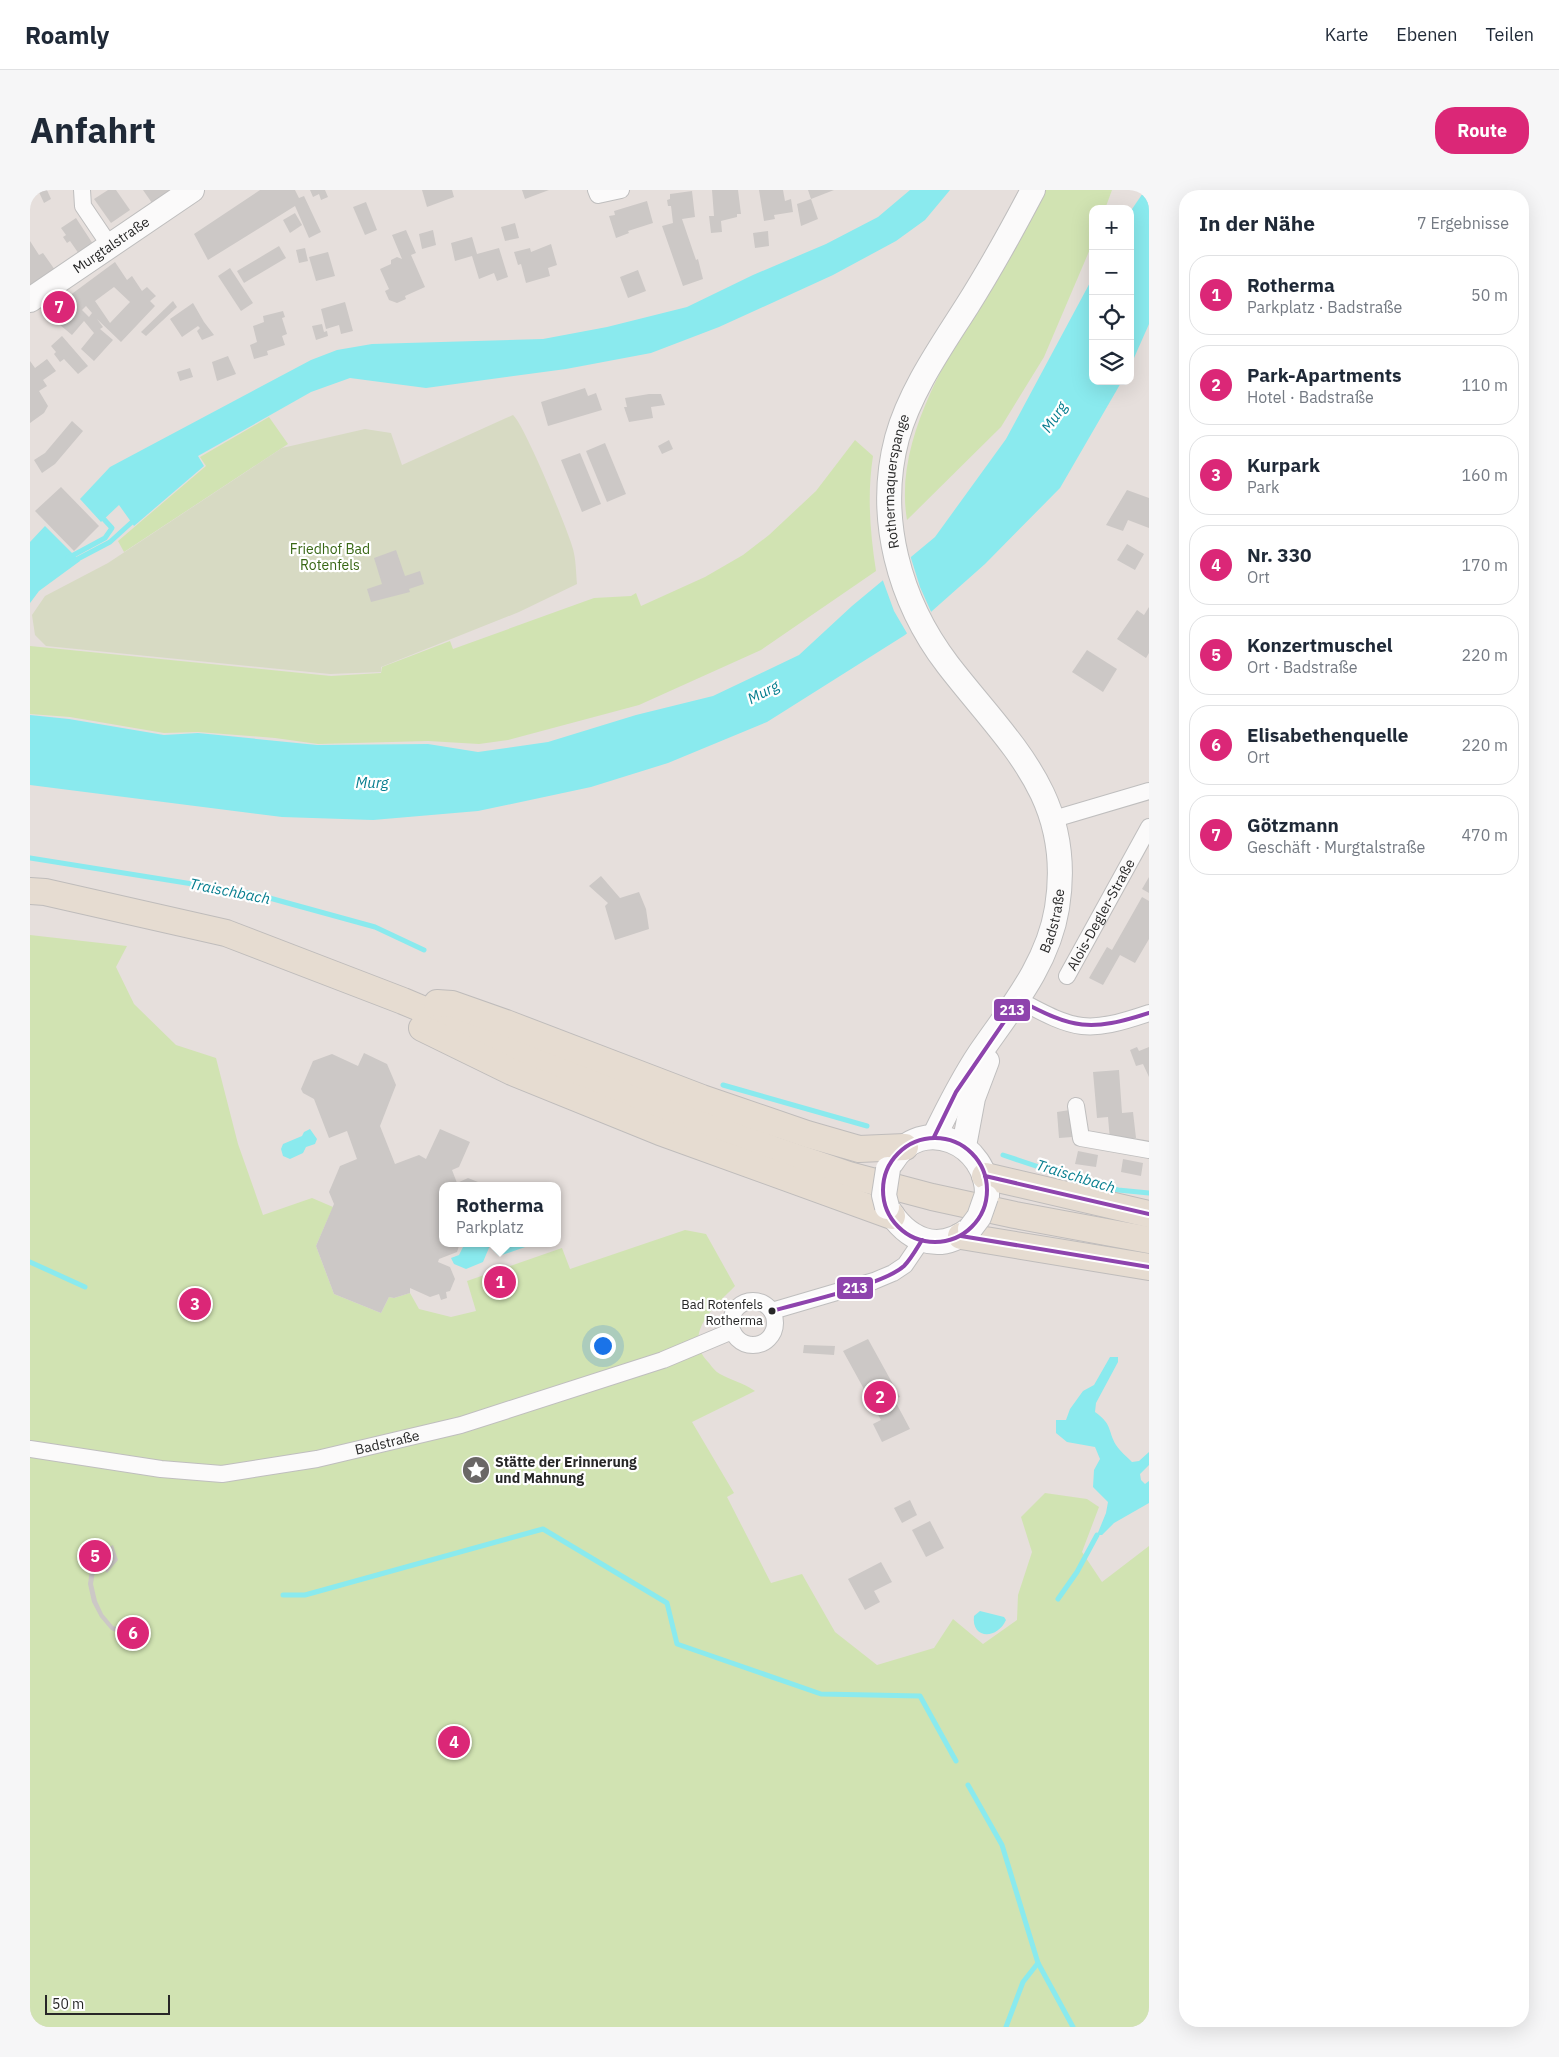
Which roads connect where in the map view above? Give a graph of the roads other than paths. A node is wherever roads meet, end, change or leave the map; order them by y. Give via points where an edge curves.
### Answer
1 (82, 190) edge
2 (192, 190) edge
3 (596, 190) edge
4 (621, 190) edge
5 (1033, 190) edge
6 (110, 246) junction
7 (30, 300) edge
8 (1149, 791) edge
9 (1054, 819) junction
10 (1149, 827) edge
11 (30, 890) edge
12 (226, 933) junction
13 (1067, 976) dead end
14 (403, 1002) junction
15 (1014, 1008) junction
16 (1149, 1013) edge
17 (1076, 1106) dead end
18 (934, 1138) junction
19 (964, 1146) junction
20 (906, 1147) junction
21 (1149, 1150) edge
22 (986, 1187) junction
23 (889, 1212) junction
24 (1149, 1214) edge
25 (965, 1233) junction
26 (922, 1240) junction
27 (1149, 1240) edge
28 (1149, 1267) edge
29 (772, 1311) junction
30 (732, 1331) junction
31 (30, 1448) edge

1 - 6 street via 83,206
2 - 6 street, Murgtalstraße
3 - 4 street via 598,195
5 - 9 street, Rothermaquerspange via 996,260 933,361 897,437 890,474 889,508 898,567 929,638 992,717 1038,782
6 - 7 street, Murgtalstraße
8 - 9 street
9 - 15 street, Badstraße via 1060,851 1057,910 1044,952
10 - 13 street, Alois-Degler-Straße
11 - 12 main road
12 - 14 main road
12 - 23 main road via 264,961 385,1009 512,1072 660,1132
14 - 20 main road via 452,1004 702,1098 859,1150
14 - 27 main road via 628,1094 849,1175 1015,1215
15 - 16 street via 1089,1028 1113,1025
15 - 18 street, Badstraße via 956,1092
15 - 19 street, Badstraße via 989,1056 973,1098
17 - 21 street via 1081,1138
18 - 19 street via 946,1138
18 - 20 street via 919,1140
19 - 22 street via 975,1156
20 - 23 street, bridge via 888,1169 884,1188
22 - 24 main road
22 - 25 street, bridge via 979,1217
23 - 26 street via 899,1227
25 - 26 street via 944,1241
25 - 28 main road
26 - 29 street via 905,1266 893,1273
29 - 30 street via 758,1301 745,1302 735,1311
29 - 30 street via 776,1325 764,1343 749,1345
30 - 31 street, Badstraße via 663,1360 471,1422 316,1459 222,1474 161,1470

